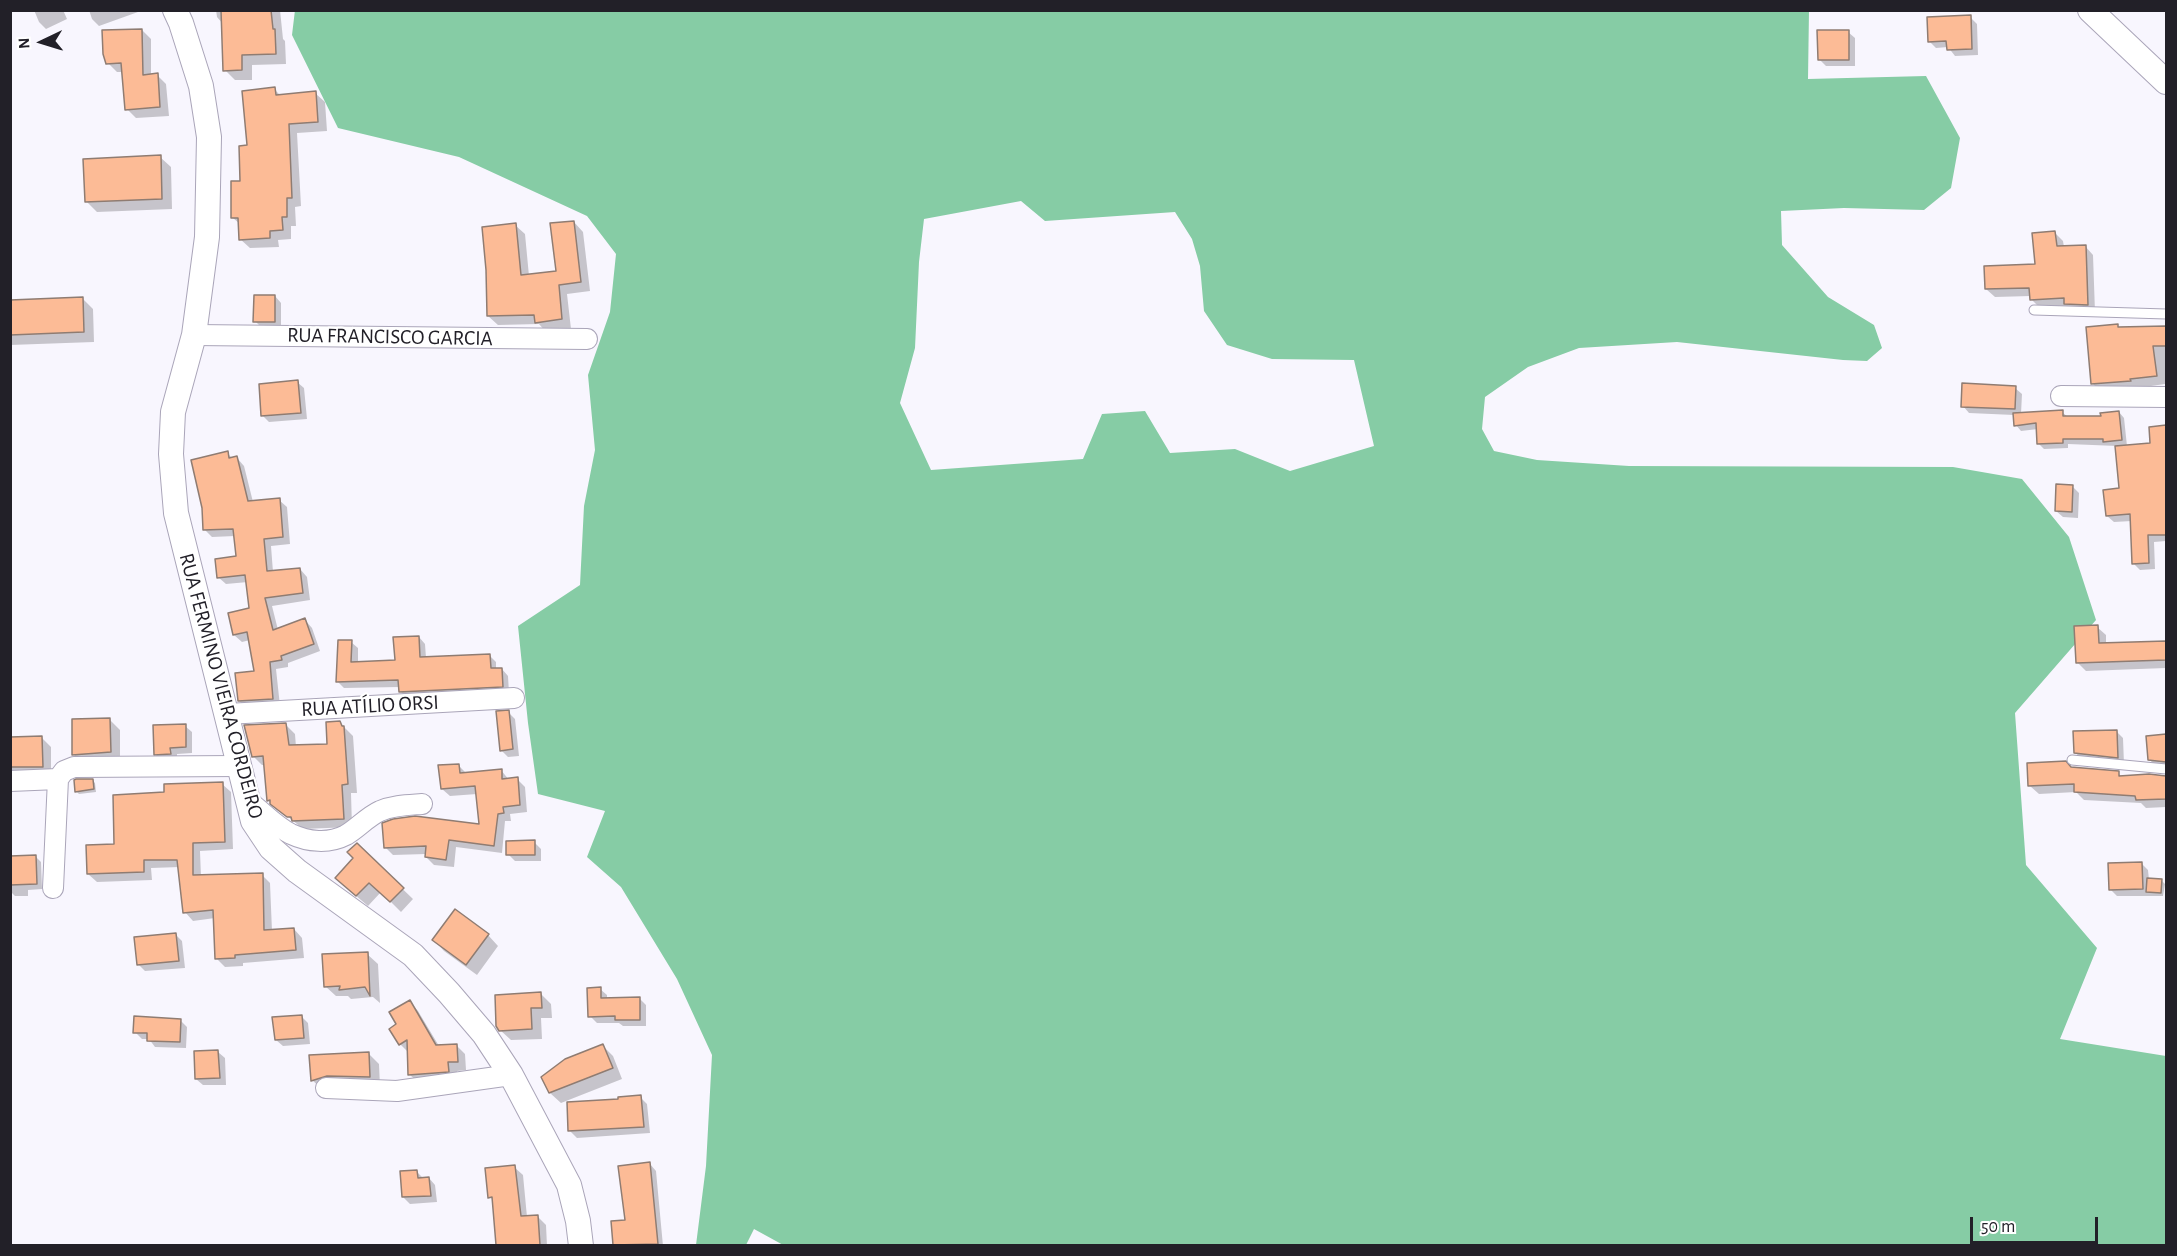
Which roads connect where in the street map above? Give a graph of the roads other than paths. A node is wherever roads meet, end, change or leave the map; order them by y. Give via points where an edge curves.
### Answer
1 (175, 10) edge
2 (2090, 10) edge
3 (2166, 82) edge
4 (2034, 310) dead end
5 (2166, 314) edge
6 (194, 335) junction
7 (587, 339) dead end
8 (2061, 396) dead end
9 (2166, 397) edge
10 (514, 698) dead end
11 (227, 714) junction
12 (2072, 760) dead end
13 (238, 766) junction
14 (2166, 769) edge
15 (58, 779) junction
16 (10, 781) edge
17 (247, 800) junction
18 (422, 804) dead end
19 (54, 888) dead end
20 (511, 1075) junction
21 (326, 1088) dead end
22 (581, 1245) edge

1 - 6 street, RUA FERMINO VIEIRA CORDEIRO via 201,86 210,137 207,237
2 - 3 street
4 - 5 lane
6 - 7 street, RUA FRANCISCO GARCIA
6 - 11 street, RUA FERMINO VIEIRA CORDEIRO via 173,412 171,454 176,513
8 - 9 street
10 - 11 street, RUA ATÍLIO ORSI
11 - 13 street, RUA FERMINO VIEIRA CORDEIRO
12 - 14 lane
13 - 15 street via 74,766
13 - 17 street, RUA FERMINO VIEIRA CORDEIRO
15 - 16 street
15 - 19 street
17 - 18 street via 290,833 317,842 345,835 385,809
17 - 20 street, RUA FERMINO VIEIRA CORDEIRO via 253,821 271,848 297,872 412,955 484,1034
20 - 21 street via 397,1090
20 - 22 street, RUA FERMINO VIEIRA CORDEIRO via 569,1185

